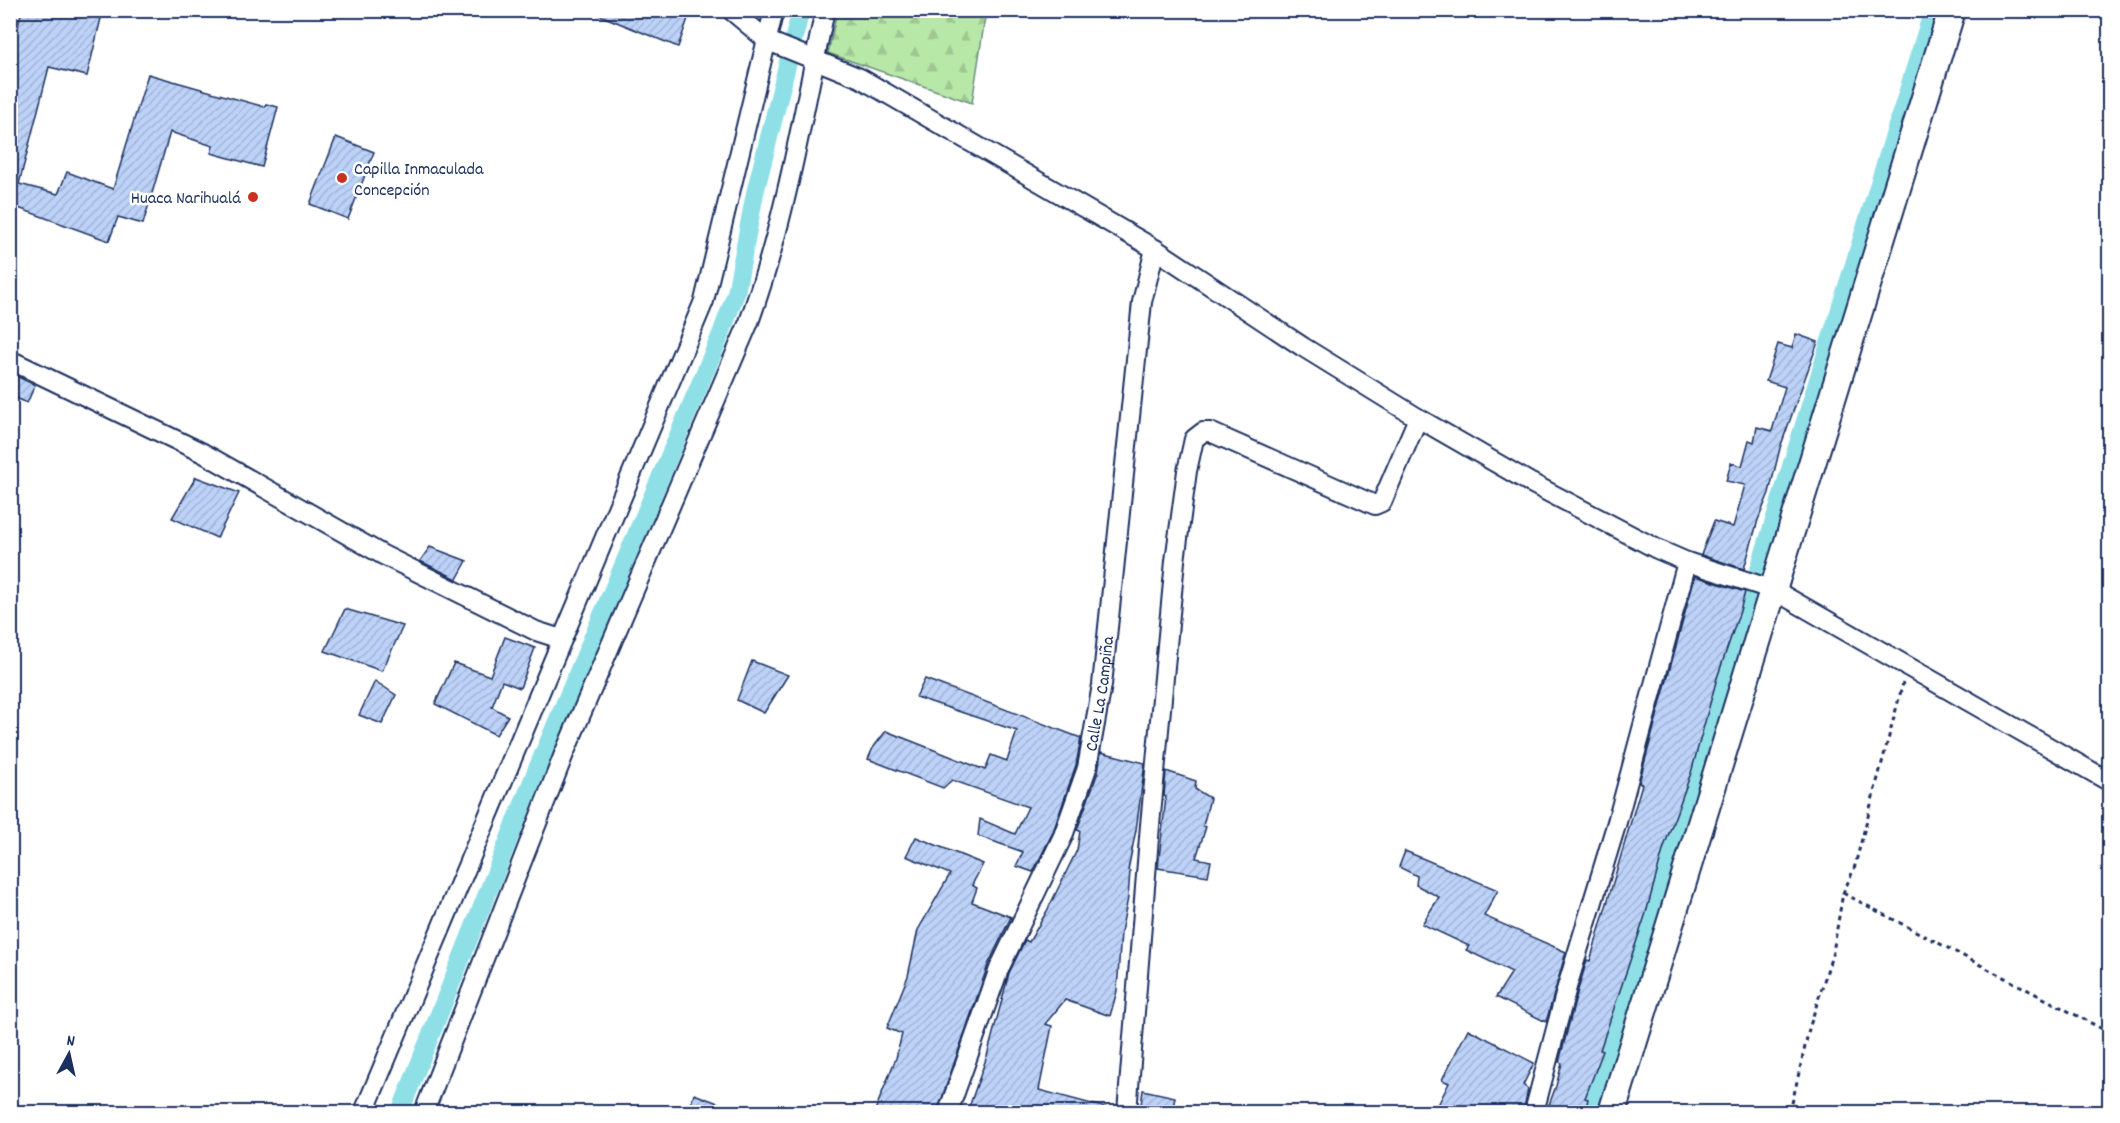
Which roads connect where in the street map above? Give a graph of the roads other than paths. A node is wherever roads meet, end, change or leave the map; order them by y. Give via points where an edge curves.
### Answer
1 (731, 10) edge
2 (774, 10) edge
3 (825, 10) edge
4 (1952, 10) edge
5 (775, 45) junction
6 (810, 58) junction
7 (1155, 249) junction
8 (10, 360) edge
9 (1418, 418) junction
10 (1687, 562) junction
11 (1762, 586) junction
12 (561, 639) junction
13 (2109, 782) edge
14 (364, 1113) edge
15 (424, 1113) edge
16 (948, 1113) edge
17 (1127, 1113) edge
18 (1534, 1113) edge
19 (1612, 1113) edge

1 - 5 street
2 - 5 street
3 - 6 street
4 - 11 main road
5 - 6 street
5 - 12 street via 704,301
6 - 7 street via 861,78
6 - 15 street via 780,218 749,322 564,754
7 - 9 street
7 - 16 street, Calle La Campiña via 1142,302 1103,673 1087,768 1063,836 999,969
8 - 12 street via 203,453 383,555 536,631
9 - 10 street via 1531,483
9 - 17 street via 1379,504 1371,504 1210,432 1199,434 1191,446 1173,584
10 - 11 street
10 - 18 street
11 - 13 street
11 - 19 main road
12 - 14 street

